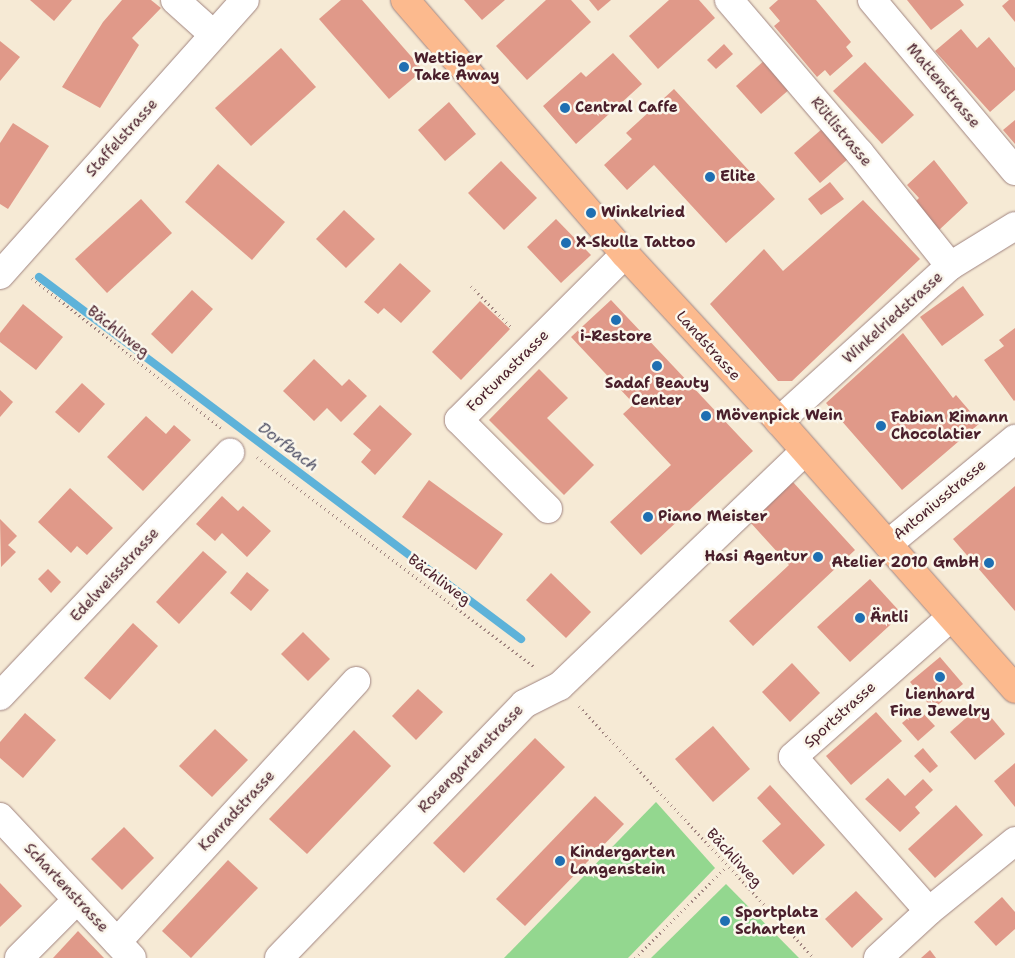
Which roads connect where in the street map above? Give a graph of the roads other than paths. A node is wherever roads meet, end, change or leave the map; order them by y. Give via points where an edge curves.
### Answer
1 (175, 0) edge
2 (245, 0) edge
3 (405, 0) edge
4 (729, 0) edge
5 (872, 0) edge
6 (214, 35) junction
7 (1015, 171) edge
8 (1015, 226) edge
9 (625, 254) junction
10 (950, 266) junction
11 (6, 268) edge
12 (779, 421) junction
13 (1015, 439) edge
14 (237, 446) road end
15 (805, 450) junction
16 (548, 509) dead end
17 (888, 544) junction
18 (951, 617) junction
19 (356, 681) dead end
20 (1015, 689) edge
21 (0, 696) edge
22 (0, 817) edge
23 (1015, 840) edge
24 (76, 901) junction
25 (929, 911) junction
26 (124, 950) edge
27 (19, 958) edge
28 (279, 958) edge
29 (878, 958) edge

1 - 6 street
2 - 6 street, Staffelstrasse
3 - 9 main road, Landstrasse
4 - 10 street, Rütlistrasse via 859,152
5 - 7 street, Mattenstrasse
6 - 11 street, Staffelstrasse
8 - 10 street, Winkelriedstrasse
9 - 12 main road, Landstrasse
9 - 16 street, Fortunastrasse via 459,420
10 - 12 street, Winkelriedstrasse
12 - 15 main road, Landstrasse
13 - 17 street, Antoniusstrasse
14 - 21 street, Edelweissstrasse
15 - 17 main road, Landstrasse
15 - 28 street, Rosengartenstrasse via 560,686 524,704
17 - 18 main road, Landstrasse
18 - 20 main road, Landstrasse
18 - 25 street, Sportstrasse via 793,757
19 - 26 street, Konradstrasse
22 - 24 street, Schartenstrasse
23 - 25 street
24 - 26 street, Schartenstrasse
24 - 27 street
25 - 29 street

